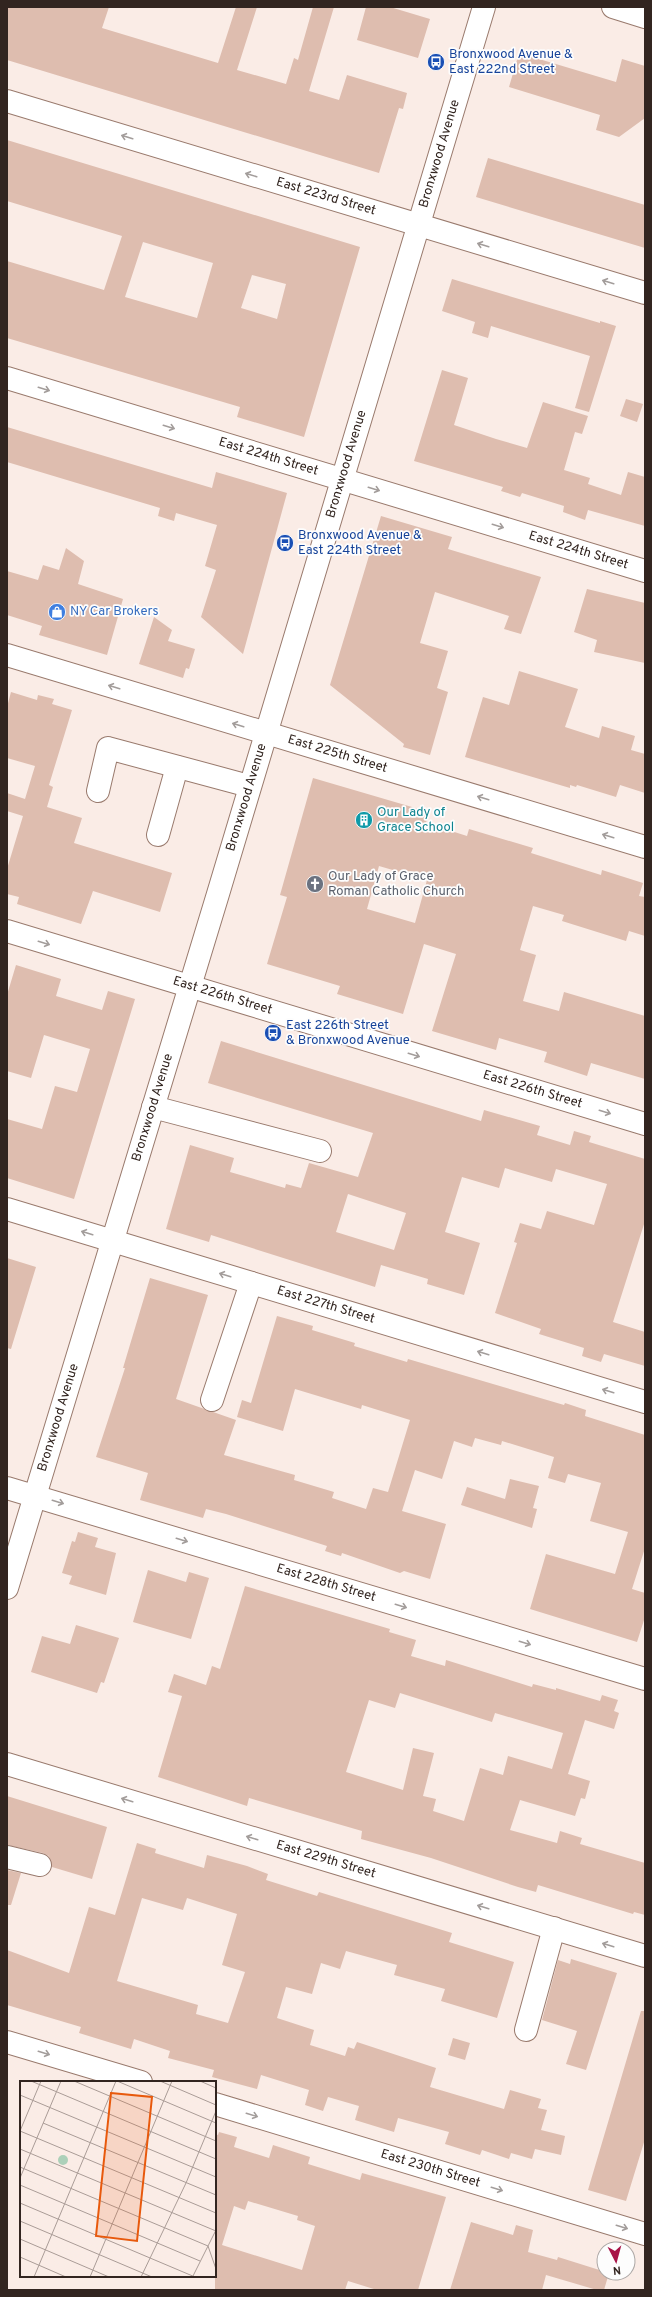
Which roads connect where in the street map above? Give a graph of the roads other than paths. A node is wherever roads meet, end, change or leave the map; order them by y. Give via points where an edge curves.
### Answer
1 (484, 7) edge
2 (613, 7) edge
3 (645, 17) edge
4 (7, 101) edge
5 (418, 225) junction
6 (645, 293) edge
7 (7, 378) edge
8 (341, 479) junction
9 (645, 571) edge
10 (7, 655) edge
11 (265, 733) junction
12 (177, 767) junction
13 (249, 786) junction
14 (98, 791) dead end
15 (158, 835) dead end
16 (645, 847) edge
17 (7, 932) edge
18 (189, 987) junction
19 (152, 1107) junction
20 (645, 1124) edge
21 (320, 1151) dead end
22 (7, 1209) edge
23 (112, 1241) junction
24 (251, 1283) junction
25 (212, 1400) dead end
26 (645, 1402) edge
27 (7, 1488) edge
28 (35, 1495) junction
29 (7, 1588) edge
30 (645, 1679) edge
31 (7, 1764) edge
32 (7, 1857) edge
33 (40, 1865) dead end
34 (554, 1928) junction
35 (645, 1956) edge
36 (526, 2030) dead end
37 (7, 2042) edge
38 (138, 2081) edge
39 (216, 2104) edge
40 (645, 2234) edge

1 - 5 street, Bronxwood Avenue
2 - 3 street
5 -> 4 street, East 223rd Street
6 -> 5 street, East 223rd Street
5 - 8 street, Bronxwood Avenue
7 -> 8 street, East 224th Street
8 -> 9 street, East 224th Street
8 - 11 street, Bronxwood Avenue
11 -> 10 street, East 225th Street
11 - 13 street, Bronxwood Avenue
16 -> 11 street, East 225th Street
12 - 13 street
12 - 14 street via 108,748
12 - 15 street
13 - 18 street, Bronxwood Avenue
17 -> 18 street, East 226th Street
18 - 19 street, Bronxwood Avenue
18 -> 20 street, East 226th Street
19 - 21 street
19 - 23 street, Bronxwood Avenue
23 -> 22 street, East 227th Street
24 -> 23 street, East 227th Street
23 - 28 street, Bronxwood Avenue
24 - 25 street
26 -> 24 street, East 227th Street
27 - 28 street, East 228th Street
28 - 29 street, Bronxwood Avenue
28 -> 30 street, East 228th Street
34 -> 31 street, East 229th Street
32 - 33 street
35 -> 34 street, East 229th Street
34 - 36 street
37 -> 38 street
39 -> 40 street, East 230th Street

